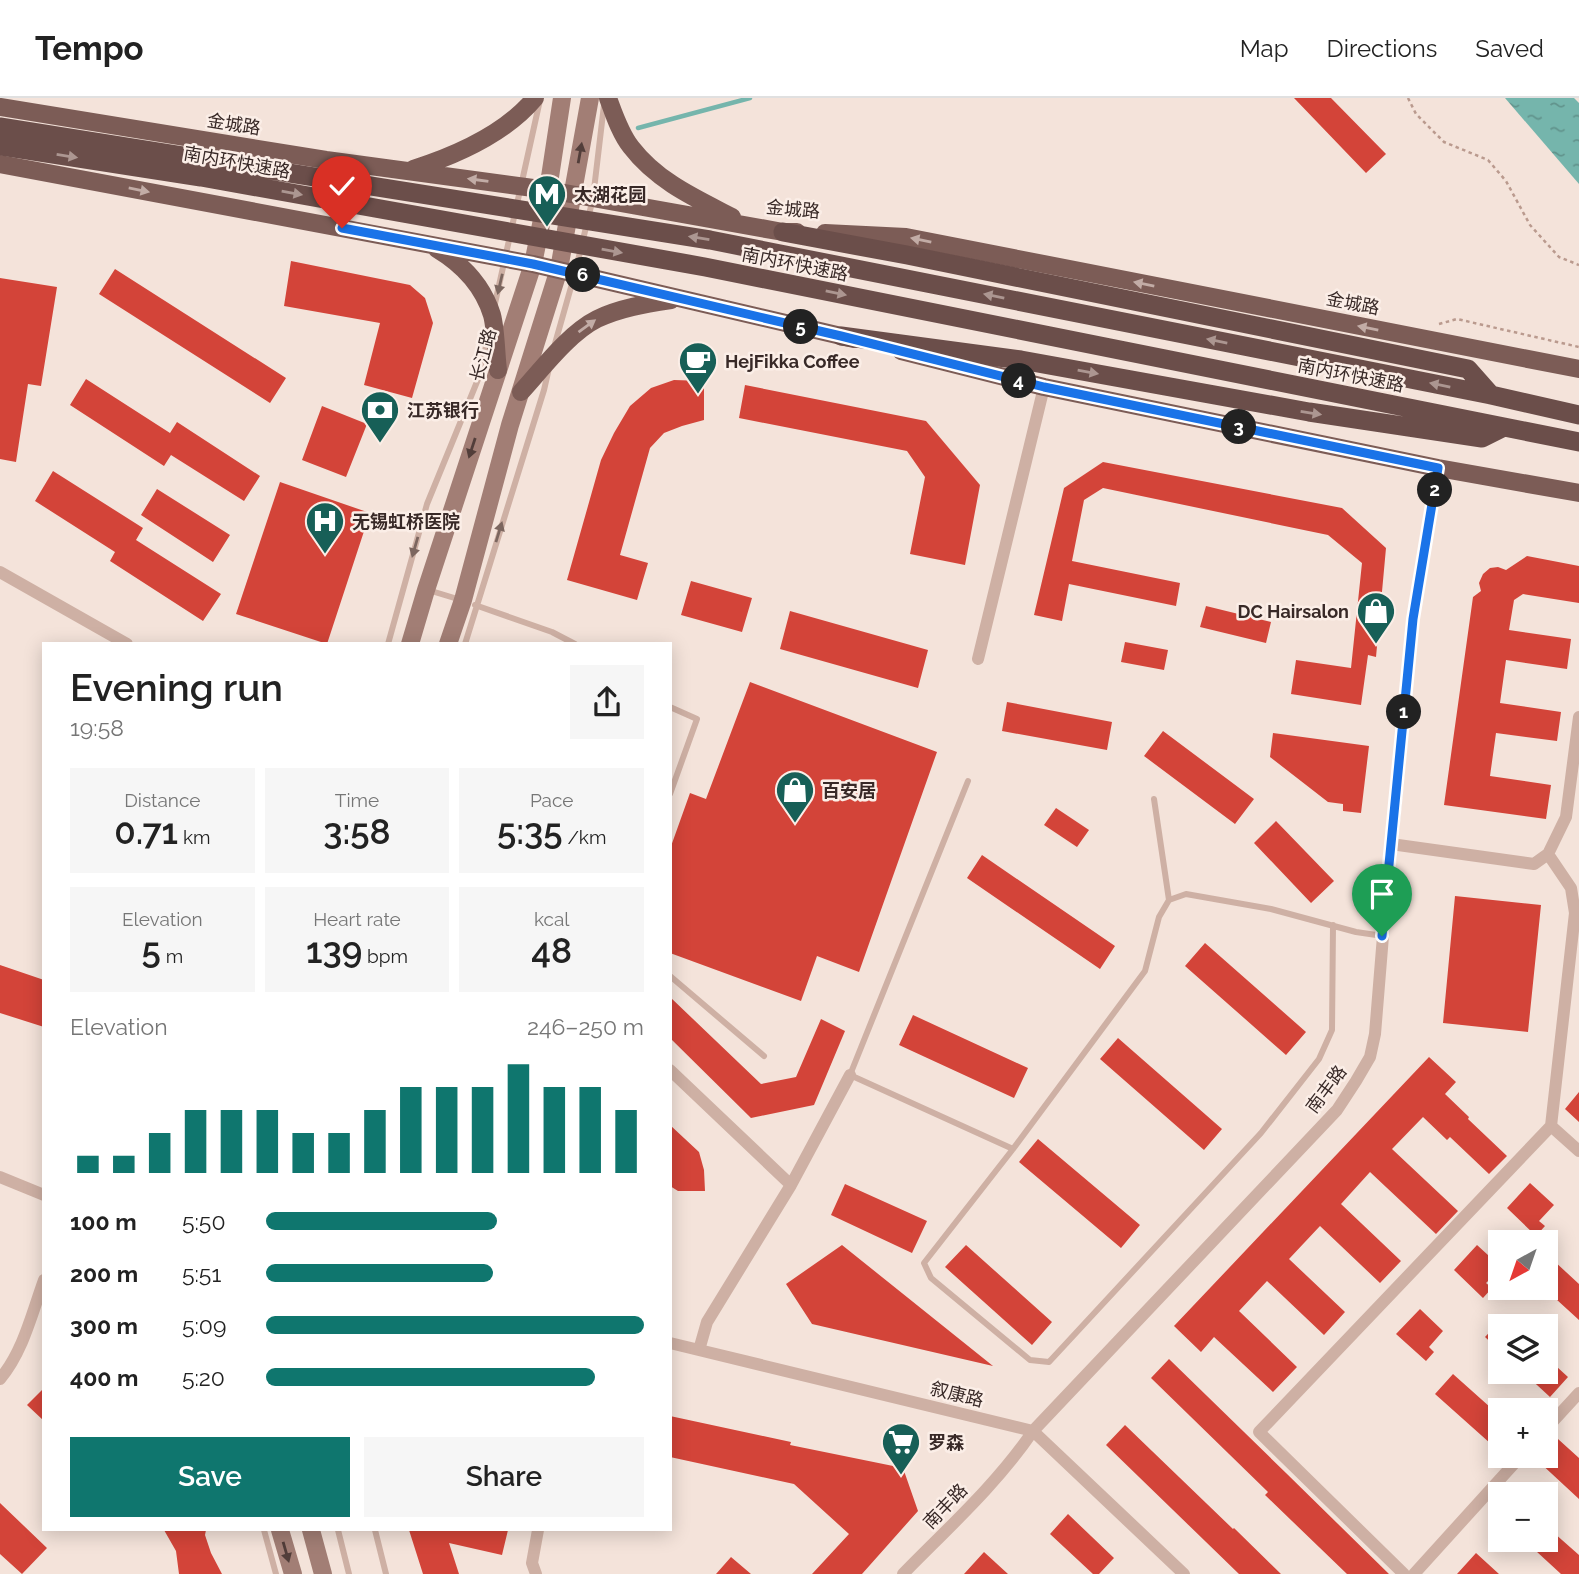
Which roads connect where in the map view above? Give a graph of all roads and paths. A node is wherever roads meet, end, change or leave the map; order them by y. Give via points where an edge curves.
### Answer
1 (538, 98) edge
2 (562, 98) edge
3 (590, 98) edge
4 (606, 98) edge
5 (1408, 98) edge
6 (0, 107) edge
7 (0, 127) edge
8 (0, 146) edge
9 (0, 164) edge
10 (407, 171) junction
11 (521, 186) junction
12 (548, 190) junction
13 (573, 195) junction
14 (593, 198) junction
15 (748, 225) junction
16 (783, 232) junction
17 (428, 244) junction
18 (506, 259) junction
19 (533, 264) junction
20 (1579, 265) edge
21 (567, 271) junction
22 (683, 298) junction
23 (492, 316) junction
24 (1478, 324) dead end
25 (841, 336) junction
26 (1579, 347) edge
27 (551, 358) junction
28 (1579, 369) edge
29 (498, 370) junction
30 (1044, 387) junction
31 (522, 392) junction
32 (1491, 396) junction
33 (1579, 415) edge
34 (1504, 427) junction
35 (1579, 442) edge
36 (1438, 468) junction
37 (1579, 493) edge
38 (0, 572) edge
39 (426, 590) junction
40 (470, 603) junction
41 (123, 642) edge
42 (389, 642) edge
43 (411, 642) edge
44 (449, 642) edge
45 (465, 642) edge
46 (571, 642) edge
47 (978, 659) dead end
48 (672, 708) edge
49 (1579, 717) edge
50 (968, 781) dead end
51 (672, 788) edge
52 (1154, 799) dead end
53 (1391, 845) junction
54 (1548, 854) junction
55 (1169, 900) junction
56 (1333, 925) junction
57 (1382, 936) junction
58 (672, 978) edge
59 (764, 1056) dead end
60 (672, 1072) edge
61 (850, 1075) junction
62 (1551, 1126) junction
63 (1013, 1149) junction
64 (1579, 1151) edge
65 (0, 1177) edge
66 (791, 1185) junction
67 (42, 1194) edge
68 (42, 1285) edge
69 (672, 1343) edge
70 (699, 1350) junction
71 (0, 1379) edge
72 (1579, 1393) edge
73 (1558, 1416) edge
74 (1033, 1431) junction
75 (1510, 1468) edge
76 (264, 1531) edge
77 (280, 1531) edge
78 (311, 1531) edge
79 (338, 1531) edge
80 (375, 1531) edge
81 (538, 1531) edge
82 (276, 1574) edge
83 (293, 1574) edge
84 (323, 1574) edge
85 (349, 1574) edge
86 (386, 1574) edge
87 (536, 1574) edge
88 (903, 1574) edge
89 (1184, 1574) edge
90 (1404, 1574) edge
91 (1414, 1574) edge

1 - 10 main road via 474,144
1 - 11 lane, 长江路
2 - 12 main road, 长江路
13 -> 3 main road
4 - 14 lane
4 - 15 main road via 629,145 655,173
5 - 20 path via 1416,114 1444,142 1488,160 1506,181 1530,225 1559,257
6 - 10 main road, 金城路
32 -> 7 highway, 南内环快速路 via 710,240
8 -> 34 highway, 南内环快速路 via 705,267
9 -> 17 main road
11 -> 10 main road, 金城路
11 - 12 main road, 金城路
11 - 18 lane, 长江路
12 - 13 main road, 金城路
12 - 19 main road, 长江路
13 - 14 main road, 金城路
13 - 21 main road
14 - 15 main road, 金城路
14 - 21 lane
15 - 16 main road, 金城路
28 -> 16 main road, 金城路 via 906,237
16 - 32 highway via 1468,369
17 - 18 main road
17 - 23 main road via 477,282
18 - 19 main road
18 -> 23 lane, 长江路
19 - 21 main road
19 - 29 main road, 长江路
21 - 22 main road
21 - 27 lane
21 - 31 main road
22 - 25 main road
27 -> 22 main road via 594,321 640,304
23 - 29 main road
23 -> 42 lane, 长江路 via 481,372 427,504
24 - 26 path
25 - 30 main road
25 -> 34 highway via 1021,360 1482,438
27 - 31 main road
40 -> 27 lane
29 -> 39 main road, 长江路
30 - 36 main road
30 - 47 street
31 - 40 main road via 510,425
32 - 33 highway, 南内环快速路
34 - 35 highway, 南内环快速路
36 - 37 main road
36 - 53 street, 南丰路 via 1413,619
38 - 41 street
39 - 40 lane
39 - 43 main road, 长江路
40 - 44 main road
40 - 45 lane
40 - 46 lane
48 - 51 lane via 697,719
49 - 54 street via 1566,817
50 - 61 lane
52 - 55 lane
53 - 54 street via 1534,864
53 - 57 street, 南丰路
54 - 62 street via 1571,888 1575,913
55 - 56 lane via 1186,894
55 - 63 lane via 1159,917 1145,971
56 - 57 lane
56 - 63 lane via 1332,1030 1320,1059 1261,1133 1049,1362 1030,1360 931,1278 924,1263
57 - 74 street, 南丰路 via 1370,1057 1337,1110
58 - 59 lane
60 - 66 street
61 - 63 lane
61 - 66 street
62 - 64 street
62 - 90 street via 1259,1432
65 - 67 street
66 - 70 street via 707,1322
68 - 71 street via 21,1341
69 - 70 street, 叙康路
70 - 74 street, 叙康路
72 - 73 street
74 - 88 street, 南丰路 via 997,1478
74 - 89 street, 叙康路
75 - 91 street
76 - 82 lane
77 -> 83 main road
78 - 84 main road
79 - 85 lane
80 - 86 lane
81 - 87 street via 532,1563

